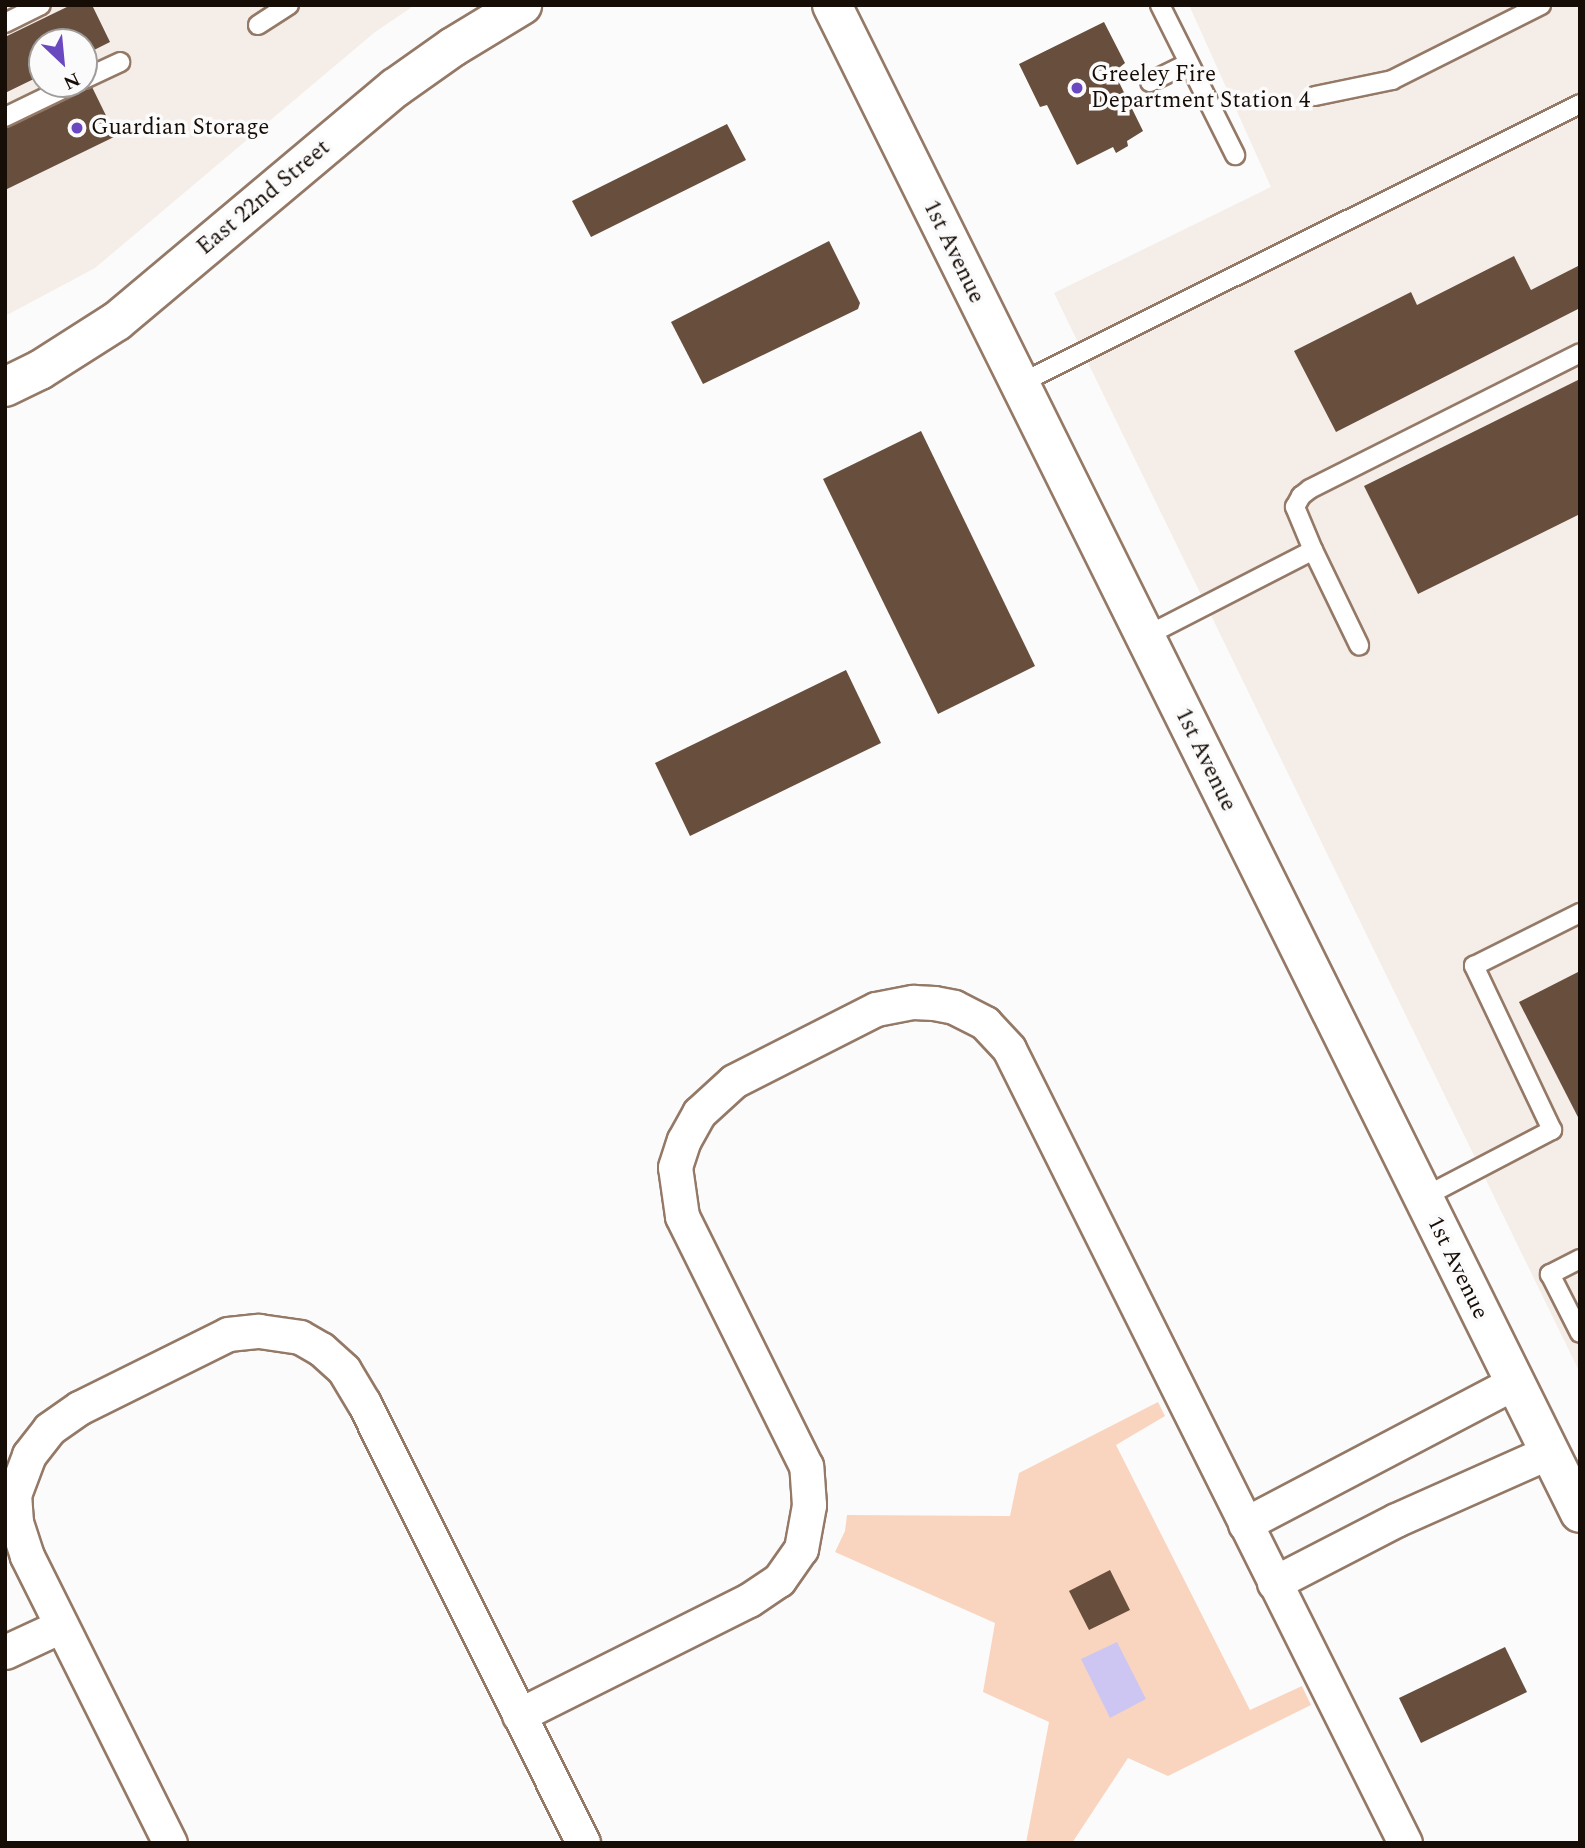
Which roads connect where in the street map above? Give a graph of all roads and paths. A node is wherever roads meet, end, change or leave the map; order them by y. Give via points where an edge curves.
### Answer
1 (41, 5) edge
2 (289, 5) edge
3 (522, 5) edge
4 (832, 5) edge
5 (1160, 5) edge
6 (1541, 5) edge
7 (5, 23) edge
8 (258, 25) dead end
9 (120, 61) dead end
10 (1189, 63) junction
11 (98, 72) edge
12 (1150, 82) dead end
13 (1315, 96) dead end
14 (44, 98) edge
15 (1580, 104) edge
16 (5, 117) edge
17 (1235, 156) dead end
18 (1580, 353) edge
19 (1019, 384) junction
20 (5, 387) edge
21 (1313, 550) junction
22 (1144, 637) junction
23 (1359, 645) dead end
24 (1580, 913) edge
25 (1422, 1198) junction
26 (1580, 1259) edge
27 (1580, 1333) edge
28 (1514, 1383) junction
29 (1549, 1452) junction
30 (1580, 1513) edge
31 (1245, 1524) junction
32 (1274, 1583) junction
33 (61, 1626) junction
34 (5, 1652) edge
35 (519, 1715) junction
36 (170, 1843) edge
37 (583, 1843) edge
38 (1405, 1843) edge

1 - 7 lane
2 - 8 lane
3 - 20 main road, East 22nd Street via 395,88 117,321
4 - 19 main road, 1st Avenue
5 - 10 lane
6 - 13 lane via 1392,80
9 - 11 lane
10 - 12 lane
10 - 17 lane
14 - 16 lane
15 - 19 lane
18 - 21 lane via 1310,489 1296,507
19 - 22 main road, 1st Avenue
21 - 22 lane
21 - 23 lane
22 - 25 main road, 1st Avenue
24 - 25 lane via 1474,966 1552,1130
25 - 28 main road, 1st Avenue
26 - 27 lane via 1550,1274
28 - 29 main road, 1st Avenue
28 - 31 street
29 - 30 main road, 1st Avenue
29 - 32 street via 1396,1520
31 - 32 street
31 - 35 street via 1009,1049 985,1023 954,1007 913,1002 876,1009 734,1081 699,1113 675,1167 682,1216 806,1466 809,1505 801,1549 779,1580 749,1600
32 - 38 street
33 - 34 street
33 - 35 street via 27,1556 13,1495 29,1455 49,1429 79,1408 228,1335 258,1331 300,1337 344,1370 364,1403
33 - 36 street
35 - 37 street

